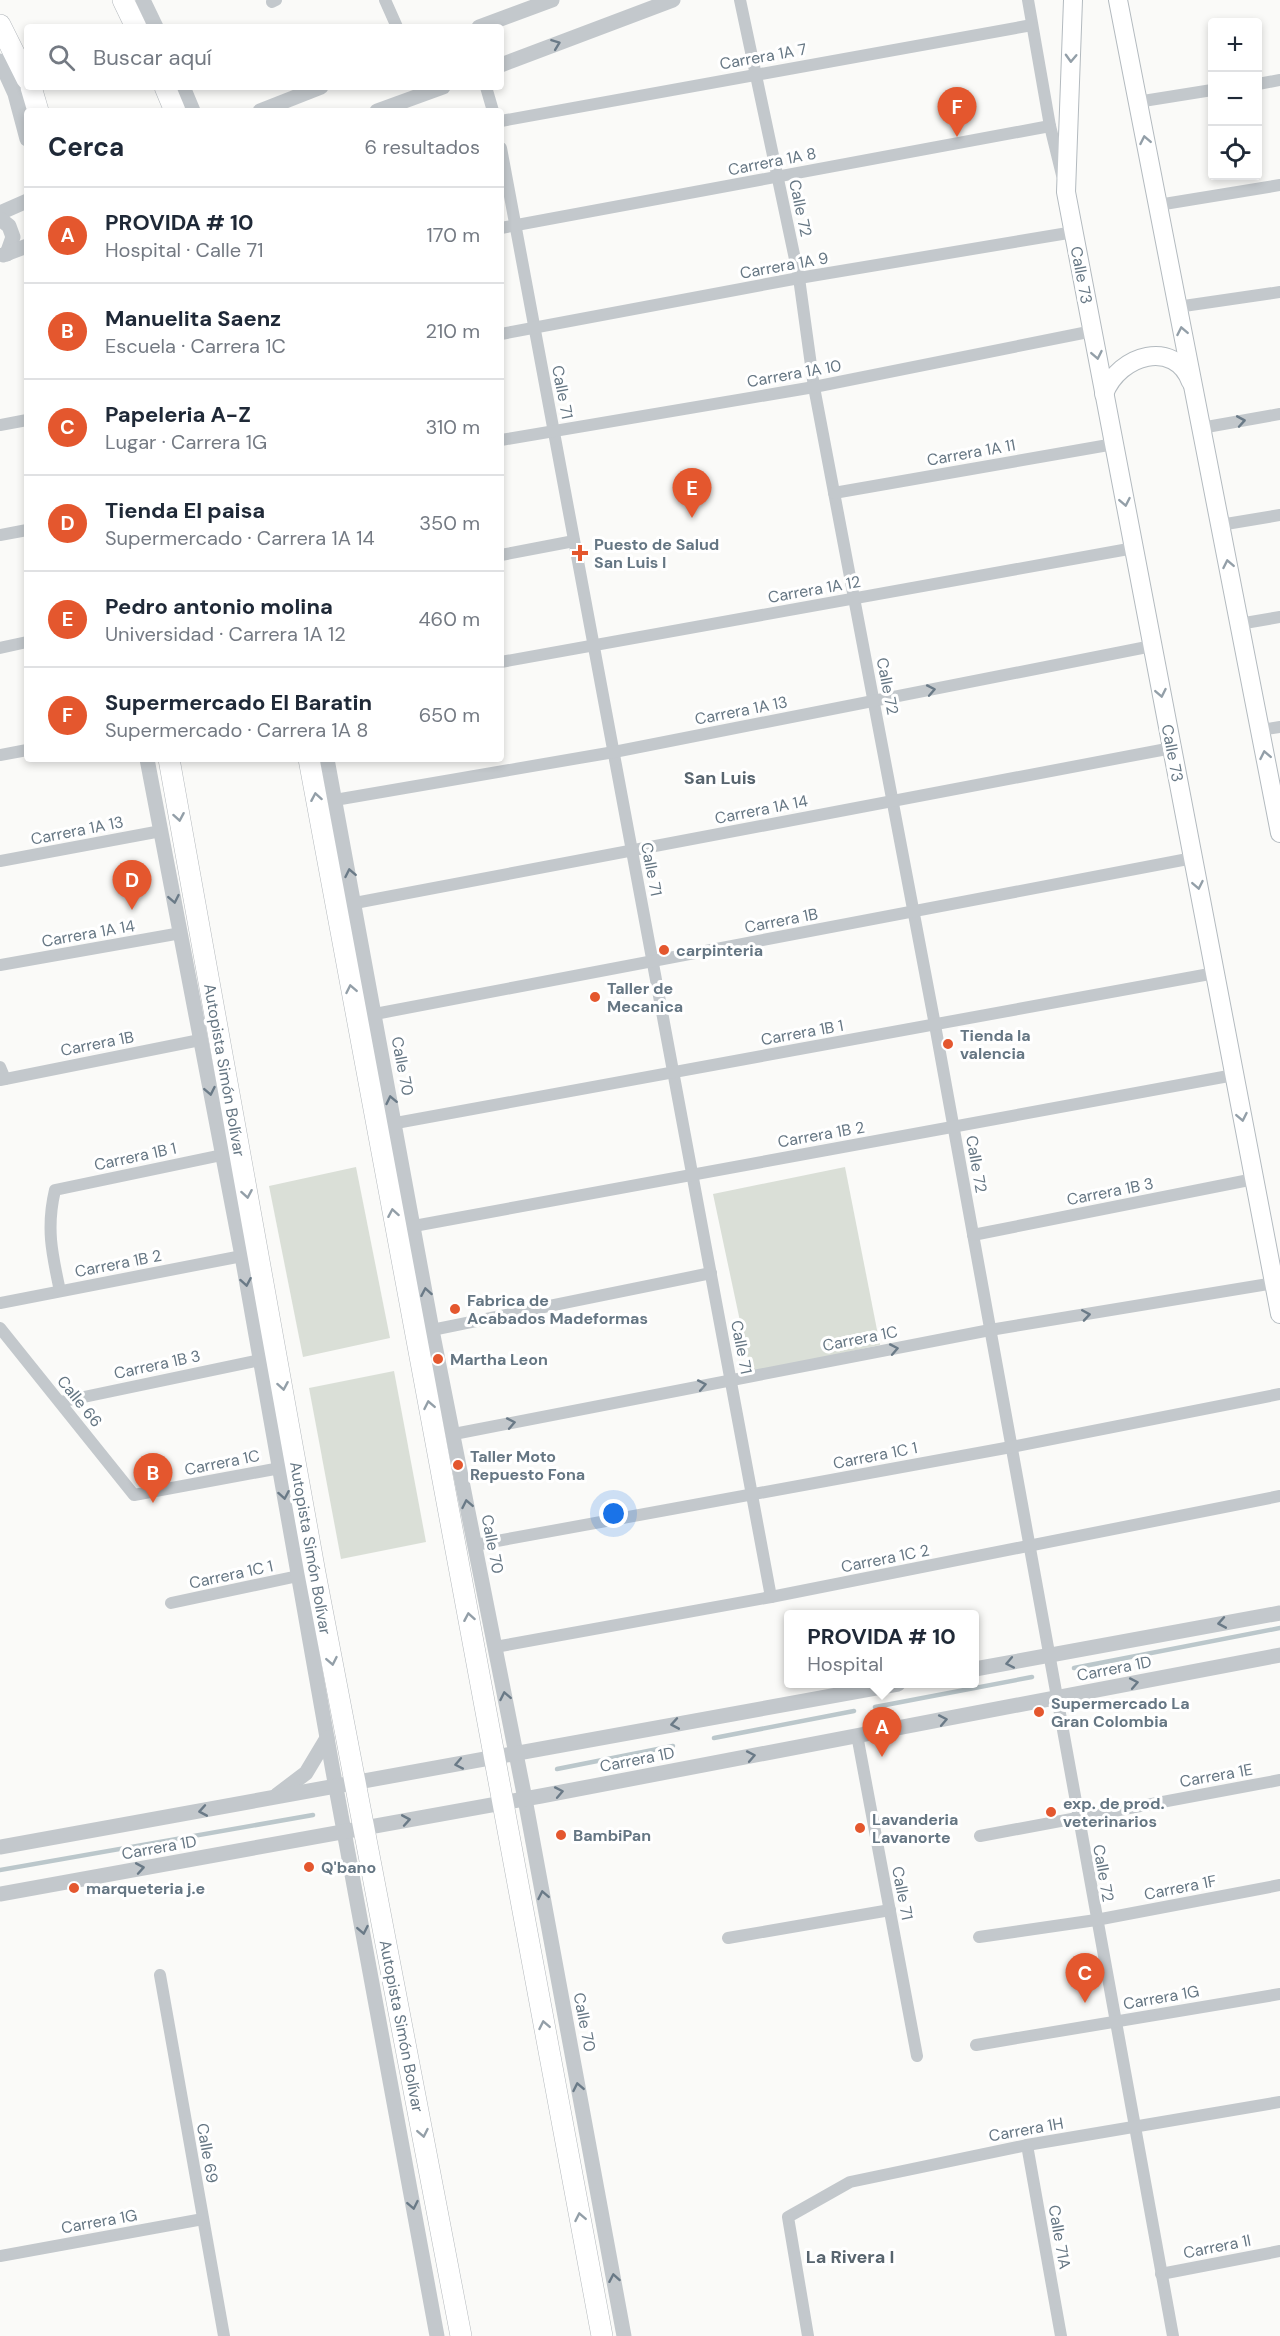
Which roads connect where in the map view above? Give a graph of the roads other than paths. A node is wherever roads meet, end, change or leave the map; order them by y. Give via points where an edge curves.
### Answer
1 (123, 0) edge
2 (143, 0) edge
3 (385, 0) edge
4 (552, 0) edge
5 (673, 0) edge
6 (740, 0) edge
7 (1028, 0) edge
8 (1073, 0) edge
9 (1120, 0) edge
10 (135, 24) edge
11 (155, 24) edge
12 (396, 24) edge
13 (487, 24) edge
14 (0, 25) edge
15 (1032, 25) junction
16 (0, 61) edge
17 (504, 64) edge
18 (24, 73) edge
19 (754, 74) junction
20 (1280, 80) edge
21 (1262, 83) edge
22 (32, 90) edge
23 (166, 90) edge
24 (184, 90) edge
25 (313, 90) edge
26 (435, 90) edge
27 (487, 90) edge
28 (1208, 91) edge
29 (1137, 102) junction
30 (37, 108) edge
31 (174, 108) edge
32 (192, 108) edge
33 (268, 108) edge
34 (385, 108) edge
35 (492, 108) edge
36 (504, 120) edge
37 (1050, 126) junction
38 (24, 128) edge
39 (504, 164) edge
40 (778, 177) junction
41 (1280, 185) edge
42 (1066, 192) junction
43 (24, 202) edge
44 (1158, 205) junction
45 (0, 213) edge
46 (0, 219) edge
47 (515, 225) junction
48 (504, 227) edge
49 (1074, 232) junction
50 (24, 247) edge
51 (3, 255) edge
52 (799, 278) junction
53 (1280, 292) edge
54 (1177, 307) junction
55 (535, 328) junction
56 (1093, 331) junction
57 (504, 333) edge
58 (814, 387) junction
59 (1193, 387) junction
60 (1104, 394) junction
61 (1280, 414) edge
62 (24, 421) edge
63 (0, 425) edge
64 (1201, 428) junction
65 (554, 430) junction
66 (504, 439) edge
67 (1114, 444) junction
68 (834, 493) junction
69 (1280, 515) edge
70 (1220, 525) junction
71 (24, 531) edge
72 (0, 535) edge
73 (574, 541) junction
74 (1134, 548) junction
75 (504, 554) edge
76 (854, 599) junction
77 (1280, 617) edge
78 (1239, 624) junction
79 (24, 643) edge
80 (594, 645) junction
81 (1152, 646) junction
82 (0, 648) edge
83 (504, 661) edge
84 (874, 702) junction
85 (1280, 727) edge
86 (1260, 730) junction
87 (1172, 748) junction
88 (24, 751) edge
89 (614, 752) junction
90 (0, 755) edge
91 (148, 762) edge
92 (170, 762) edge
93 (310, 762) edge
94 (328, 762) edge
95 (335, 800) junction
96 (893, 801) junction
97 (161, 831) junction
98 (1280, 834) edge
99 (632, 850) junction
100 (1193, 858) junction
101 (0, 861) edge
102 (355, 903) junction
103 (914, 911) junction
104 (181, 933) junction
105 (653, 961) junction
106 (0, 965) edge
107 (1215, 973) junction
108 (375, 1014) junction
109 (935, 1025) junction
110 (200, 1040) junction
111 (674, 1073) junction
112 (2, 1075) edge
113 (1234, 1075) junction
114 (396, 1124) junction
115 (953, 1127) junction
116 (222, 1155) junction
117 (693, 1175) junction
118 (1254, 1179) junction
119 (414, 1226) junction
120 (973, 1235) junction
121 (242, 1256) junction
122 (711, 1273) junction
123 (1274, 1283) junction
124 (60, 1291) junction
125 (0, 1303) edge
126 (1280, 1314) edge
127 (0, 1328) edge
128 (432, 1330) junction
129 (990, 1330) junction
130 (260, 1360) junction
131 (731, 1379) junction
132 (1280, 1394) edge
133 (60, 1402) junction
134 (444, 1436) junction
135 (1011, 1447) junction
136 (288, 1466) junction
137 (134, 1495) joint
138 (752, 1495) junction
139 (1280, 1497) edge
140 (475, 1545) junction
141 (1029, 1547) junction
142 (298, 1576) junction
143 (771, 1597) junction
144 (171, 1603) dead end
145 (1280, 1613) edge
146 (495, 1647) junction
147 (1280, 1655) edge
148 (1048, 1656) junction
149 (979, 1668) edge
150 (871, 1688) edge
151 (1056, 1698) junction
152 (857, 1736) junction
153 (327, 1738) junction
154 (516, 1753) junction
155 (494, 1757) junction
156 (1280, 1780) edge
157 (347, 1785) junction
158 (525, 1799) junction
159 (261, 1801) junction
160 (502, 1803) junction
161 (1077, 1816) junction
162 (355, 1829) junction
163 (980, 1836) dead end
164 (0, 1847) edge
165 (1280, 1885) edge
166 (0, 1894) edge
167 (366, 1898) junction
168 (890, 1910) junction
169 (1096, 1920) junction
170 (549, 1928) junction
171 (526, 1932) junction
172 (979, 1936) dead end
173 (728, 1938) dead end
174 (160, 1975) dead end
175 (1280, 1994) edge
176 (1114, 2022) junction
177 (976, 2045) dead end
178 (917, 2056) dead end
179 (1280, 2102) edge
180 (1133, 2128) junction
181 (1027, 2145) junction
182 (203, 2220) junction
183 (1280, 2251) edge
184 (0, 2256) edge
185 (1161, 2274) junction
186 (224, 2336) edge
187 (437, 2336) edge
188 (461, 2336) edge
189 (602, 2336) edge
190 (624, 2336) edge
191 (808, 2336) edge
192 (1061, 2336) edge
193 (1173, 2336) edge

1 - 10 highway
2 - 11 street
3 - 12 street
4 - 13 street
17 -> 5 street
6 - 19 street, Calle 72
7 - 15 street, Calle 73
8 -> 42 main road, Calle 73
9 - 29 main road
14 - 18 highway
15 - 19 street, Carrera 1A 7
15 - 37 street, Calle 73
16 - 38 street
19 - 36 street, Carrera 1A 7
19 - 40 street, Calle 72
20 - 21 street
22 - 30 highway
23 - 31 highway
24 - 32 street
25 - 33 street
26 - 34 street
27 - 35 street
28 - 29 street
44 -> 29 main road
37 - 40 street, Carrera 1A 8
37 - 42 street, Calle 73
39 - 47 street, Calle 71
40 - 47 street, Carrera 1A 8
40 - 52 street, Calle 72
41 - 44 street
42 - 49 main road, Calle 73
43 - 45 street
44 - 54 main road
46 - 51 street via 14,237
47 - 48 street, Carrera 1A 8
47 - 55 street, Calle 71
49 - 52 street, Carrera 1A 9
49 - 56 main road, Calle 73
50 - 51 street
52 - 55 street, Carrera 1A 9
52 - 58 street, Calle 72
53 - 54 street
59 -> 54 main road
55 - 57 street, Carrera 1A 9
55 - 65 street, Calle 71
56 - 58 street, Carrera 1A 10
56 -> 60 main road, Calle 73
58 - 65 street, Carrera 1A 10
58 - 68 street, Calle 72
59 - 60 main road via 1189,375 1179,366 1154,357 1128,363 1109,381
59 - 64 main road
60 - 67 main road, Calle 73
64 -> 61 street
62 - 63 street
64 - 70 main road
65 - 66 street, Carrera 1A 10
65 - 73 street, Calle 71
67 - 68 street, Carrera 1A 11
67 -> 74 main road, Calle 73
68 - 76 street, Calle 72
69 - 70 street
78 -> 70 main road
71 - 72 street
73 - 75 street
73 - 80 street, Calle 71
74 - 76 street, Carrera 1A 12
74 - 81 main road, Calle 73
76 - 80 street, Carrera 1A 12
76 - 84 street, Calle 72
77 - 78 street
78 - 86 main road
79 - 82 street
80 - 83 street, Carrera 1A 12
80 - 89 street, Calle 71
84 -> 81 street, Carrera 1A 13
81 -> 87 main road, Calle 73
84 - 89 street, Carrera 1A 13
84 - 96 street, Calle 72
85 - 86 street
98 -> 86 main road
87 - 96 street, Carrera 1A 14
87 - 100 main road, Calle 73
88 - 90 street
89 - 95 street, Carrera 1A 13
89 - 99 street, Calle 71
91 - 97 street
92 -> 136 highway, Autopista Simón Bolívar
134 -> 93 highway
94 - 95 street, Calle 70
102 -> 95 street, Calle 70
96 - 99 street, Carrera 1A 14
96 - 103 street, Calle 72
97 - 101 street, Carrera 1A 13
97 -> 104 street
99 - 102 street, Carrera 1A 14
99 - 105 street, Calle 71
100 - 103 street, Carrera 1B
100 -> 107 main road, Calle 73
102 - 108 street, Calle 70
103 - 105 street, Carrera 1B
103 - 109 street, Calle 72
104 - 106 street, Carrera 1A 14
104 - 110 street
105 - 108 street, Carrera 1B
105 - 111 street, Calle 71
107 - 109 street, Carrera 1B 1
107 - 113 main road, Calle 73
114 -> 108 street, Calle 70
109 - 111 street, Carrera 1B 1
109 - 115 street, Calle 72
110 - 112 street, Carrera 1B
110 -> 116 street
111 - 114 street, Carrera 1B 1
111 - 117 street, Calle 71
113 - 115 street, Carrera 1B 2
113 -> 118 main road, Calle 73
114 - 119 street, Calle 70
115 - 117 street, Carrera 1B 2
115 - 120 street, Calle 72
116 - 121 street
116 - 124 street, Carrera 1B 1 via 55,1190 49,1242
117 - 119 street, Carrera 1B 2
117 - 122 street, Calle 71
118 - 120 street, Carrera 1B 3
118 - 123 main road, Calle 73
128 -> 119 street, Calle 70
120 - 129 street, Calle 72
121 - 124 street, Carrera 1B 2
121 -> 130 street
122 - 128 street
122 - 131 street, Calle 71
123 - 126 main road, Calle 73
129 -> 123 street, Carrera 1C
124 - 125 street, Carrera 1B 2
127 - 133 street, Calle 66
128 - 134 street, Calle 70
131 -> 129 street, Carrera 1C
129 - 135 street, Calle 72
130 - 133 street, Carrera 1B 3
130 - 136 street
134 -> 131 street, Carrera 1C
131 - 138 street, Calle 71
132 - 135 street, Carrera 1C 1
133 - 137 street, Calle 66
140 -> 134 street, Calle 70
155 -> 134 highway
135 - 138 street, Carrera 1C 1
135 - 141 street, Calle 72
136 - 137 street, Carrera 1C
136 -> 142 street
136 -> 157 highway, Autopista Simón Bolívar
138 - 140 street, Carrera 1C 1
138 - 143 street, Calle 71
139 - 141 street, Carrera 1C 2
140 - 146 street, Calle 70
141 - 143 street, Carrera 1C 2
141 - 148 street, Calle 72
142 - 144 street, Carrera 1C 1
142 - 153 street
143 - 146 street, Carrera 1C 2
145 -> 148 street, Carrera 1D
154 -> 146 street, Calle 70
151 -> 147 street, Carrera 1D
148 -> 149 street, Carrera 1D
148 - 151 street, Calle 72
150 -> 154 street, Carrera 1D
152 -> 151 street, Carrera 1D
151 - 161 street, Calle 72
158 -> 152 street, Carrera 1D
152 - 168 street, Calle 71
153 - 157 street
153 - 159 street via 306,1773 277,1795
154 - 155 street, Carrera 1D
154 - 158 street, Calle 70
155 -> 157 street, Carrera 1D
155 - 160 highway
156 - 161 street, Carrera 1E
157 - 159 street, Carrera 1D
157 - 162 highway, Autopista Simón Bolívar
158 - 160 street, Carrera 1D
170 -> 158 street, Calle 70
159 -> 164 street, Carrera 1D
162 -> 160 street, Carrera 1D
160 - 171 highway
161 - 163 street, Carrera 1E
161 - 169 street, Calle 72
166 -> 162 street, Carrera 1D
162 - 167 highway, Autopista Simón Bolívar
165 - 169 street, Carrera 1F
167 -> 187 street
167 -> 188 highway, Autopista Simón Bolívar
168 - 173 street
168 - 178 street, Calle 71
169 - 172 street, Carrera 1F
169 - 176 street, Calle 72
170 - 171 street
190 -> 170 street, Calle 70
189 -> 171 highway
174 - 182 street, Calle 69
175 - 176 street, Carrera 1G
176 - 177 street, Carrera 1G
176 - 180 street, Calle 72
179 - 180 street, Carrera 1H
180 - 181 street, Carrera 1H
180 - 185 street, Calle 72
181 - 191 street, Carrera 1H via 850,2182 788,2217
181 - 192 street, Calle 71A
182 - 184 street, Carrera 1G
182 - 186 street, Calle 69
183 - 185 street, Carrera 1I
185 - 193 street, Calle 72

